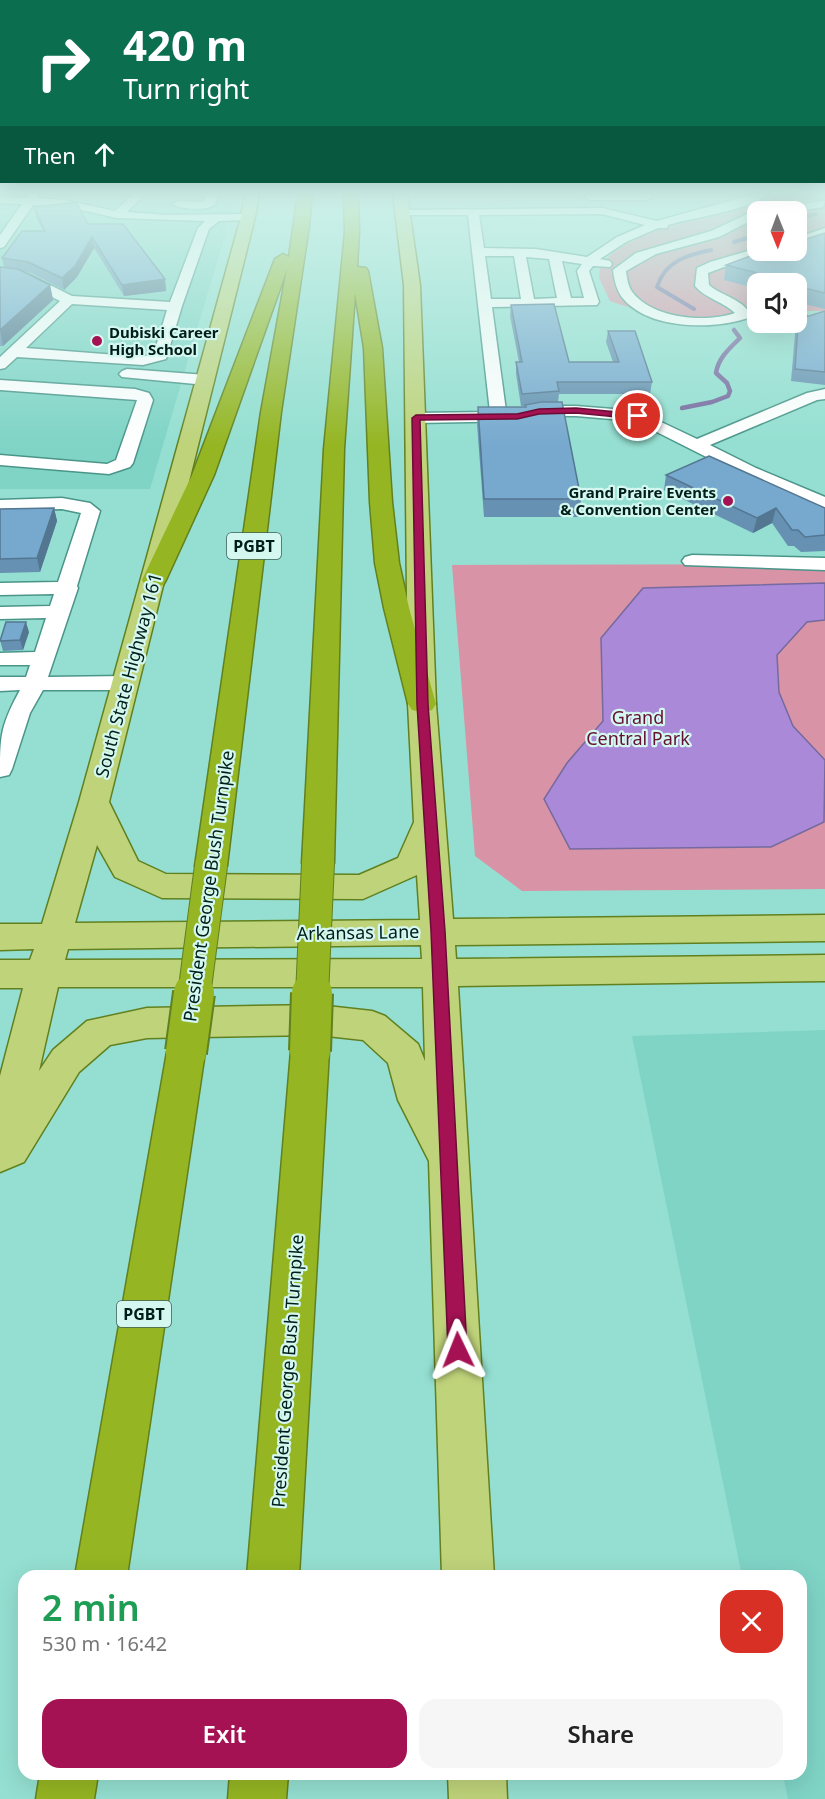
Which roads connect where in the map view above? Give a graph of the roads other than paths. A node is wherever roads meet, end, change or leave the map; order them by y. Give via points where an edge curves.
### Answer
1 (26, 278) edge
2 (185, 278) edge
3 (232, 278) edge
4 (275, 278) edge
5 (294, 278) edge
6 (348, 278) edge
7 (360, 278) edge
8 (411, 278) edge
9 (483, 278) edge
10 (524, 278) edge
11 (559, 278) edge
12 (586, 278) edge
13 (620, 278) edge
14 (700, 278) edge
15 (182, 287) junction
16 (69, 300) junction
17 (528, 302) junction
18 (565, 302) junction
19 (120, 303) junction
20 (486, 303) junction
21 (175, 306) junction
22 (741, 309) junction
23 (747, 310) edge
24 (14, 352) junction
25 (0, 365) edge
26 (206, 380) junction
27 (0, 385) edge
28 (825, 394) edge
29 (415, 411) junction
30 (498, 411) junction
31 (696, 445) junction
32 (0, 460) edge
33 (824, 503) edge
34 (0, 505) edge
35 (692, 561) dead end
36 (825, 564) edge
37 (154, 580) junction
38 (68, 588) junction
39 (0, 589) edge
40 (0, 612) edge
41 (60, 612) junction
42 (44, 658) junction
43 (0, 659) edge
44 (126, 683) junction
45 (0, 684) edge
46 (35, 684) junction
47 (422, 704) junction
48 (10, 713) edge
49 (0, 769) edge
50 (94, 802) junction
51 (431, 819) junction
52 (825, 928) edge
53 (438, 931) junction
54 (56, 936) junction
55 (0, 937) edge
56 (825, 968) edge
57 (44, 973) junction
58 (440, 973) junction
59 (0, 974) edge
60 (0, 1155) edge
61 (448, 1159) junction
62 (0, 1166) edge
63 (102, 1570) edge
64 (273, 1570) edge
65 (468, 1570) edge
66 (68, 1780) edge
67 (259, 1780) edge
68 (477, 1780) edge
69 (65, 1799) edge
70 (257, 1799) edge
71 (478, 1799) edge

1 - 16 lane
2 - 15 lane
3 - 26 main road, South State Highway 161
4 - 37 highway via 203,475
5 - 63 highway, President George Bush Turnpike / PGBT, bridge via 186,1052
6 - 64 highway, President George Bush Turnpike, bridge via 334,449 309,1051
7 - 47 highway via 371,326 379,482 392,593
8 - 29 main road
9 - 20 lane
10 - 17 lane
11 - 18 lane
12 - 18 lane via 592,302
13 - 22 lane via 629,298 662,316 685,321 733,320 743,315
14 - 22 lane via 702,286 711,294
15 - 19 lane via 159,298
15 - 21 lane
16 - 19 lane
16 - 24 lane
17 - 18 lane
17 - 20 lane
19 - 21 lane
20 - 30 lane
21 - 24 lane via 160,356 153,359
22 - 23 lane
24 - 25 lane
25 - 26 lane
26 - 37 main road, South State Highway 161
27 - 32 lane via 135,394 145,400 124,463 118,467
28 - 31 lane
29 - 30 lane
29 - 47 main road
30 - 31 lane via 517,416 539,411 616,412 638,416
31 - 33 lane
34 - 38 lane via 85,505 91,511
35 - 36 lane
37 - 44 main road, South State Highway 161
38 - 39 lane
38 - 41 lane
40 - 41 lane
41 - 42 lane
42 - 43 lane
42 - 46 lane
44 - 46 lane
44 - 50 main road, South State Highway 161
45 - 46 lane
46 - 48 lane
47 - 51 main road
48 - 49 lane
50 - 51 main road via 126,868 162,886 363,887 411,865
50 - 54 main road, South State Highway 161
51 - 53 main road
52 - 53 main road, Arkansas Lane
53 - 54 main road, Arkansas Lane
53 - 58 main road
54 - 55 main road, Arkansas Lane
54 - 57 main road, South State Highway 161
56 - 58 main road
57 - 58 main road
57 - 59 main road
57 - 60 main road, South State Highway 161
58 - 61 main road
61 - 62 main road via 417,1100 405,1055 372,1026 318,1020 147,1023 100,1032 66,1061
61 - 65 main road
66 - 69 highway
67 - 70 highway
68 - 71 main road

